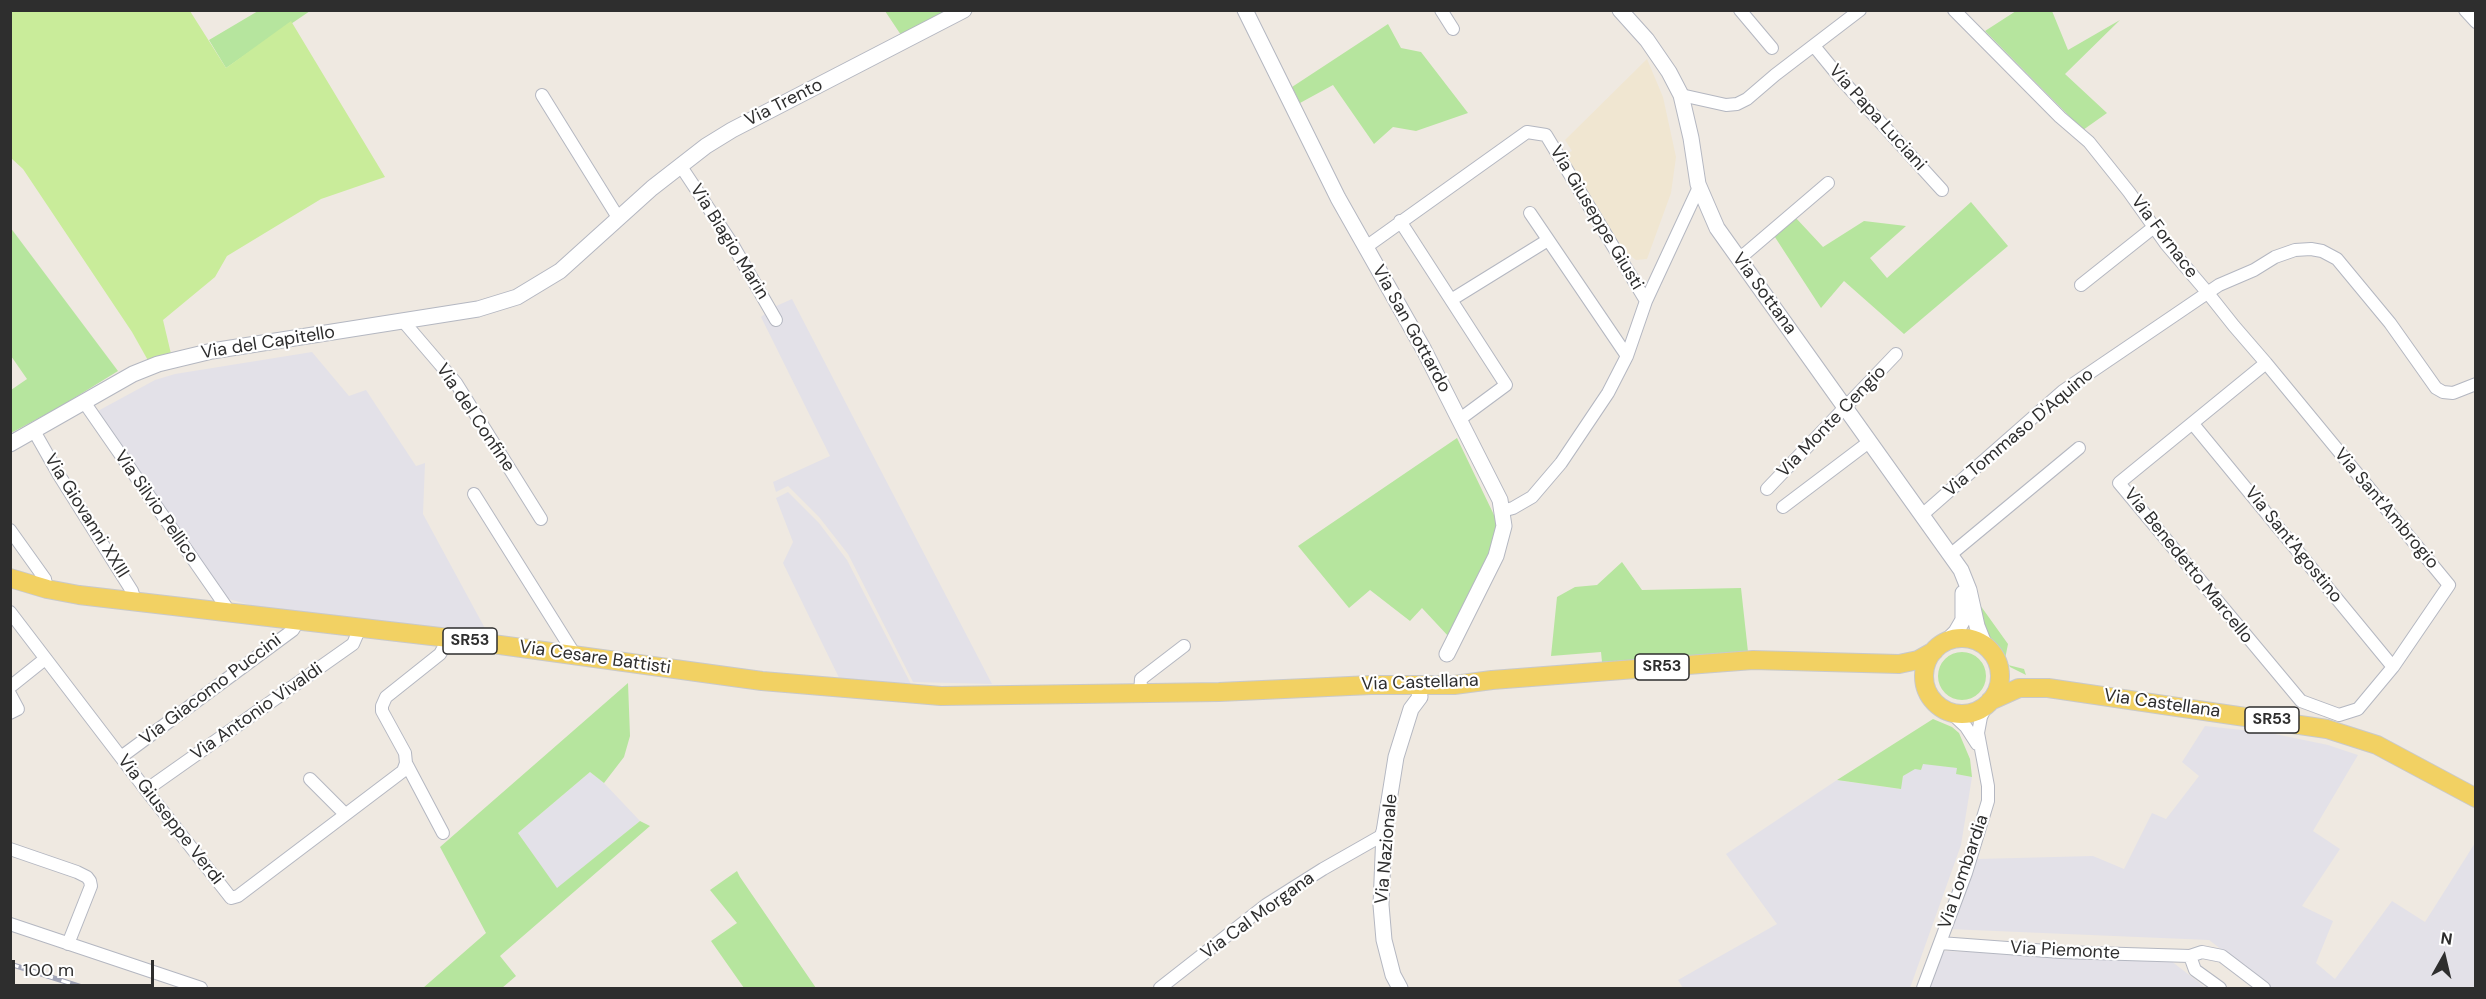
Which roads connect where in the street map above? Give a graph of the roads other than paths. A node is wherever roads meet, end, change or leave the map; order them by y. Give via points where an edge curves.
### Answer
1 (964, 10) edge
2 (1245, 10) edge
3 (1441, 10) edge
4 (1620, 10) edge
5 (1740, 10) edge
6 (1954, 10) edge
7 (2465, 10) edge
8 (1858, 11) edge
9 (2475, 22) edge
10 (1453, 29) dead end
11 (1814, 46) junction
12 (1772, 48) dead end
13 (542, 95) dead end
14 (1681, 95) junction
15 (680, 165) junction
16 (1828, 183) dead end
17 (1700, 187) junction
18 (1942, 190) dead end
19 (1530, 213) dead end
20 (619, 219) junction
21 (1400, 221) junction
22 (2154, 227) junction
23 (1548, 240) junction
24 (1366, 247) junction
25 (1739, 260) junction
26 (540, 285) joint
27 (2081, 285) dead end
28 (2207, 292) junction
29 (1451, 300) junction
30 (1646, 301) junction
31 (777, 320) dead end
32 (403, 321) junction
33 (1896, 354) dead end
34 (1627, 356) junction
35 (2266, 363) junction
36 (2475, 384) edge
37 (84, 402) junction
38 (1844, 407) junction
39 (1460, 419) junction
40 (2193, 424) junction
41 (34, 431) junction
42 (1869, 442) junction
43 (10, 444) edge
44 (2079, 448) dead end
45 (1767, 489) dead end
46 (474, 494) dead end
47 (1783, 507) dead end
48 (1502, 511) junction
49 (1922, 515) junction
50 (541, 519) dead end
51 (10, 530) edge
52 (1951, 556) junction
53 (10, 578) edge
54 (47, 589) junction
55 (135, 601) junction
56 (10, 612) edge
57 (229, 612) junction
58 (299, 620) junction
59 (360, 628) junction
60 (449, 638) junction
61 (1184, 646) dead end
62 (1941, 646) junction
63 (1991, 652) junction
64 (1447, 654) dead end
65 (574, 655) junction
66 (45, 659) junction
67 (1870, 665) junction
68 (2393, 667) junction
69 (1418, 685) junction
70 (1454, 685) junction
71 (10, 687) edge
72 (2048, 688) junction
73 (1928, 690) junction
74 (1140, 693) junction
75 (10, 694) edge
76 (968, 696) joint
77 (1989, 703) junction
78 (1411, 709) junction
79 (1949, 711) junction
80 (10, 714) edge
81 (2334, 722) junction
82 (1981, 754) junction
83 (121, 757) junction
84 (406, 763) junction
85 (310, 779) dead end
86 (146, 790) junction
87 (2475, 798) edge
88 (345, 814) junction
89 (1385, 826) junction
90 (443, 833) dead end
91 (10, 849) edge
92 (10, 924) edge
93 (68, 944) junction
94 (1940, 944) junction
95 (2190, 956) junction
96 (201, 988) edge
97 (1160, 988) edge
98 (1400, 988) edge
99 (1923, 988) edge
100 (2220, 988) edge
101 (2264, 988) edge

1 - 15 street, Via Trento via 732,130
2 - 24 street, Via San Gottardo
3 - 10 street
4 - 14 street, Via Sottana via 1647,40
5 - 12 street
6 - 22 street, Via Fornace via 2089,142
7 - 9 street
8 - 11 street
11 - 14 street via 1737,104
11 - 18 street, Via Papa Luciani
13 - 20 street
14 - 17 street, Via Sottana
15 - 20 street, Via Trento
15 - 31 street, Via Biagio Marin
16 - 25 street
17 - 25 street, Via Sottana via 1717,228
17 - 30 street
19 - 23 street
20 - 26 street, Via Trento
21 - 24 street, Via Giuseppe Giusti
21 - 29 street
21 - 30 street, Via Giuseppe Giusti via 1527,132 1546,135
22 - 27 street
22 - 28 street, Via Fornace
23 - 29 street
23 - 34 street
24 - 39 street, Via San Gottardo
25 - 38 street, Via Sottana
26 - 32 street, Via del Capitello via 498,304
28 - 35 street, Via Sant'Ambrogio
28 - 36 street, Via Fornace via 2285,253 2322,251 2350,272 2436,388 2452,393
28 - 49 street, Via Tommaso D'Aquino via 2063,391
29 - 39 street via 1506,385
30 - 34 street
32 - 37 street, Via del Capitello via 184,356 133,374
32 - 50 street, Via del Confine via 456,383
33 - 38 street, Via Monte Cengio
34 - 48 street via 1608,393 1561,463 1532,497
35 - 40 street, Via Benedetto Marcello
35 - 68 street, Via Sant'Ambrogio via 2449,585
37 - 41 street, Via del Capitello
37 - 57 street, Via Silvio Pellico
38 - 42 street, Via Sottana
38 - 45 street, Via Monte Cengio
39 - 48 street, Via San Gottardo
40 - 68 street, Via Sant'Agostino
40 - 81 street, Via Benedetto Marcello via 2119,483 2301,701
41 - 43 street, Via del Capitello
41 - 55 street, Via Giovanni XXIII
42 - 47 street
42 - 49 street, Via Sottana
44 - 52 street
46 - 65 street
48 - 64 street, Via San Gottardo via 1504,526 1496,556
49 - 52 street, Via Sottana
51 - 54 street via 45,579
52 - 62 street, Via Sottana via 1962,589 1964,612 1960,625
52 - 63 street, Via Sottana via 1968,584 1977,626
53 - 54 main road, Via Cesare Battisti / SR53
54 - 55 main road, Via Cesare Battisti / SR53
55 - 57 main road, Via Cesare Battisti / SR53
56 - 66 street, Via Giuseppe Verdi
57 - 58 main road, Via Cesare Battisti / SR53
58 - 59 main road, Via Cesare Battisti / SR53
58 - 83 street, Via Giacomo Puccini via 293,630
59 - 60 main road, Via Cesare Battisti / SR53
59 - 86 street, Via Antonio Vivaldi via 353,644
60 - 65 main road, Via Cesare Battisti / SR53
60 - 84 street via 440,654 382,702 382,711 405,753
61 - 74 street via 1141,679
62 - 63 main road, SR53 via 1971,639
62 - 67 main road, Via Castellana / SR53 via 1907,663
62 - 73 main road via 1929,657 1925,672
63 - 72 main road, Via Castellana / SR53 via 2012,675
63 - 77 main road via 2000,678
65 - 76 main road, Via Cesare Battisti / SR53 via 762,681
66 - 71 street
66 - 83 street, Via Giuseppe Verdi
67 - 70 main road, Via Castellana / SR53 via 1753,660
67 - 73 main road, Via Castellana / SR53 via 1905,676
68 - 81 street, Via Sant'Ambrogio via 2358,709
69 - 70 main road, Via Castellana / SR53
69 - 74 main road, Via Castellana / SR53
69 - 78 street, Via Nazionale via 1420,697
70 - 78 street
72 - 77 main road, Via Castellana / SR53 via 2019,688
72 - 81 main road, Via Castellana / SR53
73 - 79 main road, SR53
74 - 76 main road, Via Castellana / SR53
75 - 80 street via 18,709
77 - 79 main road, SR53 via 1969,713
77 - 82 street, Via Lombardia via 1978,729
78 - 89 street, Via Nazionale via 1396,757
79 - 82 street, Via Lombardia via 1969,730
81 - 87 main road, Via Castellana / SR53
82 - 94 street, Via Lombardia via 1988,799
83 - 86 street, Via Giuseppe Verdi
84 - 88 street, Via Giuseppe Verdi via 403,771
84 - 90 street
85 - 88 street
86 - 88 street, Via Giuseppe Verdi via 231,898
89 - 97 street, Via Cal Morgana via 1381,836 1266,905
89 - 98 street, Via Nazionale via 1381,905 1384,940
91 - 93 street via 77,872 90,881
92 - 93 street
93 - 96 street
94 - 95 street, Via Piemonte
94 - 99 street, Via Lombardia
95 - 100 street via 2195,970
95 - 101 street, Via Piemonte via 2202,952 2222,956

